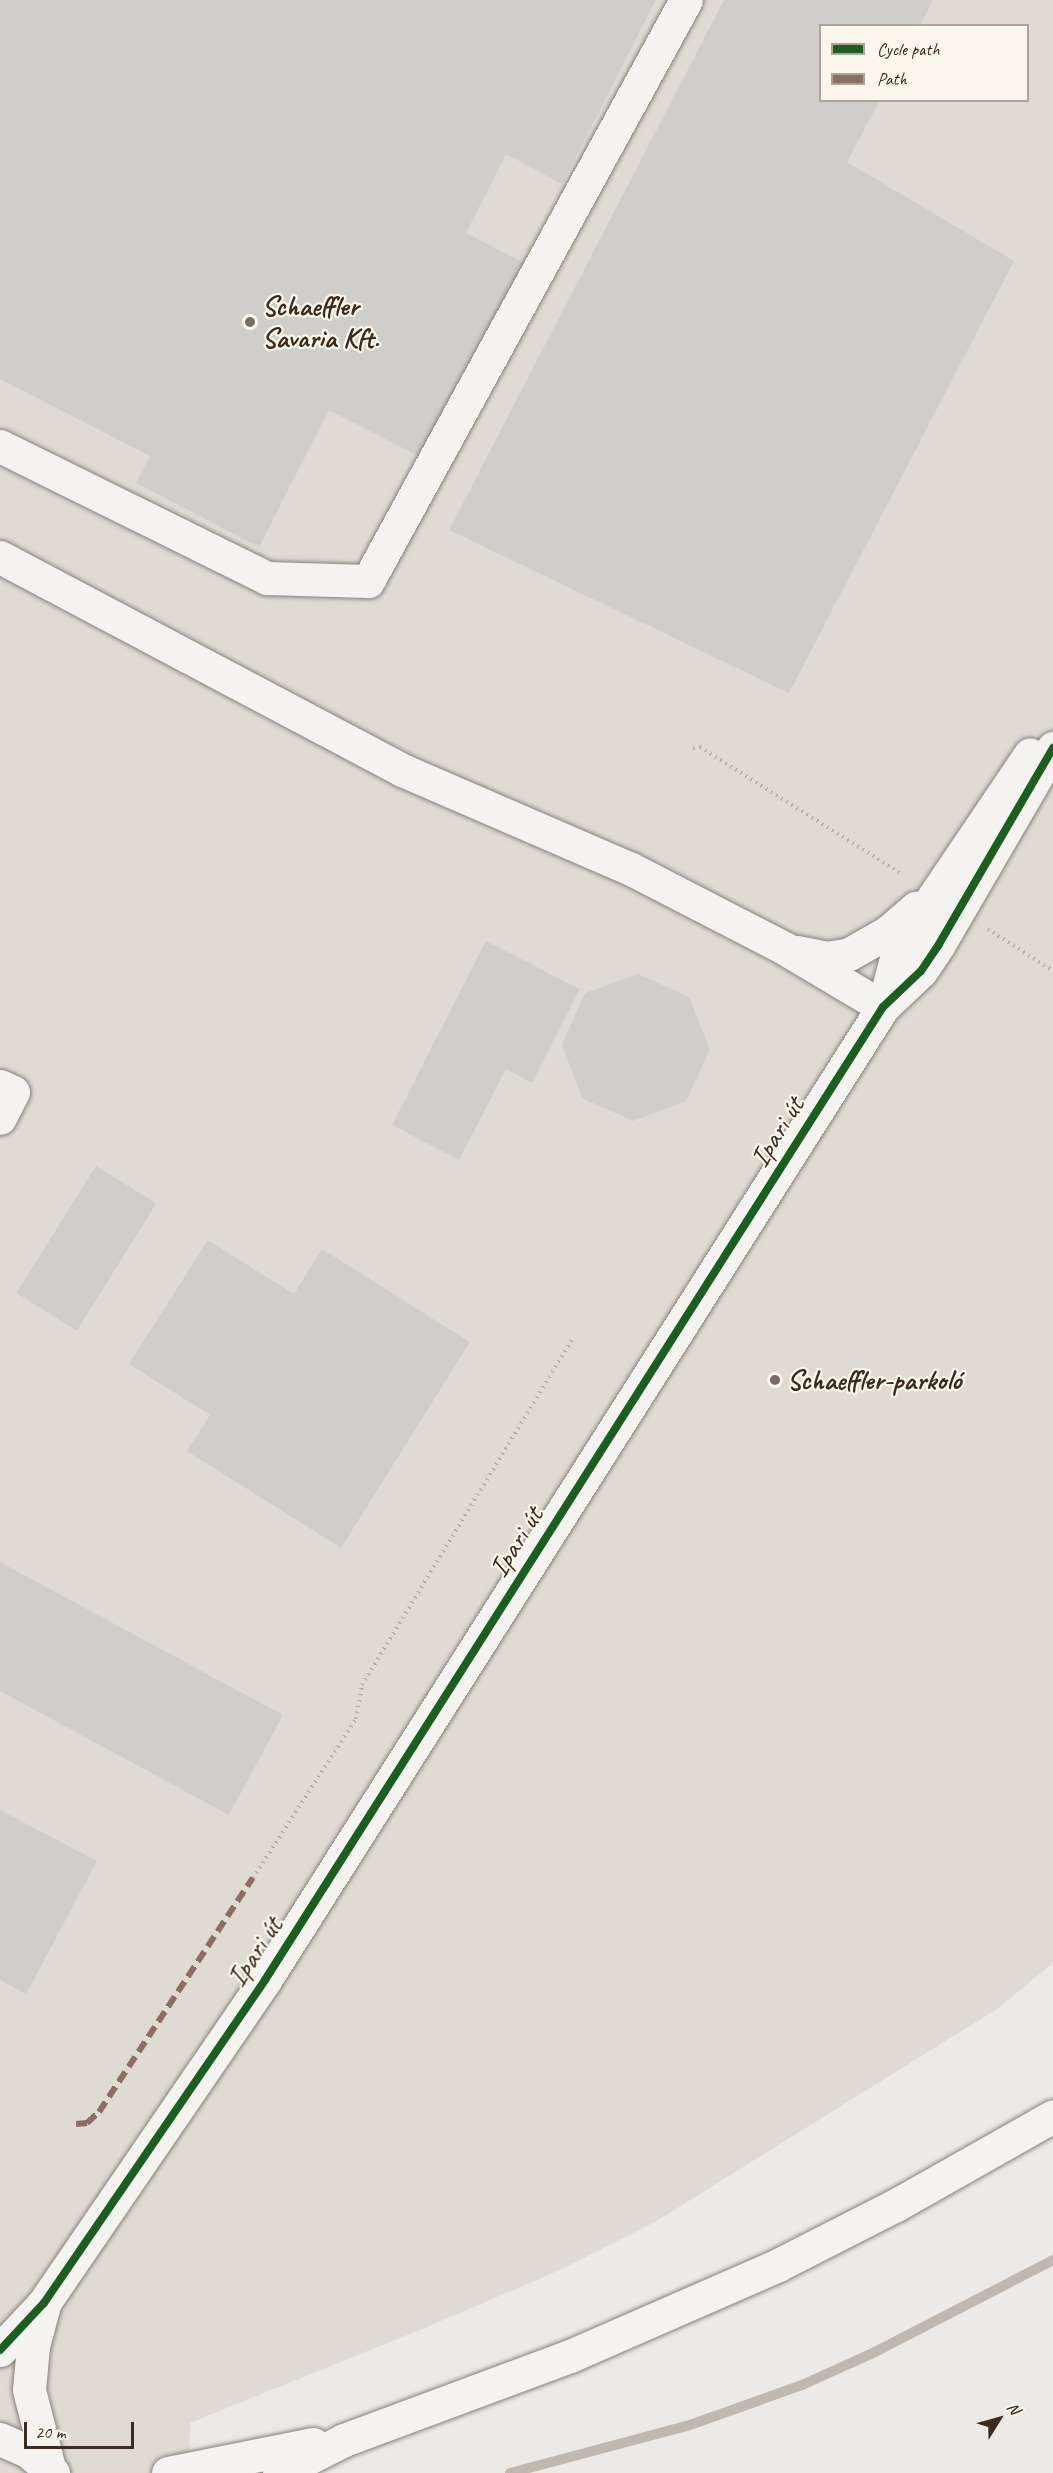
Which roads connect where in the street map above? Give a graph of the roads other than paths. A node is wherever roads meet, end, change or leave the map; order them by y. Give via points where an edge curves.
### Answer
1 (686, 0) edge
2 (0, 446) edge
3 (0, 557) edge
4 (1053, 726) edge
5 (1053, 748) edge
6 (921, 886) junction
7 (784, 948) junction
8 (883, 1007) junction
9 (0, 1086) edge
10 (0, 1118) edge
11 (1053, 2116) edge
12 (44, 2303) junction
13 (0, 2350) edge
14 (0, 2439) edge
15 (344, 2440) junction
16 (55, 2471) edge
17 (168, 2473) edge
18 (279, 2473) edge

1 - 2 street via 368,581 267,578
3 - 7 street via 402,770 631,869
4 - 6 street, Ipari út
5 - 8 street, Ipari út via 939,944 914,979
6 - 7 street via 888,932 849,954 810,957
6 - 8 street, Ipari út
7 - 8 street
8 - 12 street, Ipari út via 265,1980
9 - 10 street via 13,1092
11 - 15 street via 896,2205 778,2265 570,2356
12 - 13 street, Ipari út
12 - 16 street, Ipari út via 33,2346 29,2390
14 - 16 street via 29,2452
15 - 17 street
15 - 18 street

